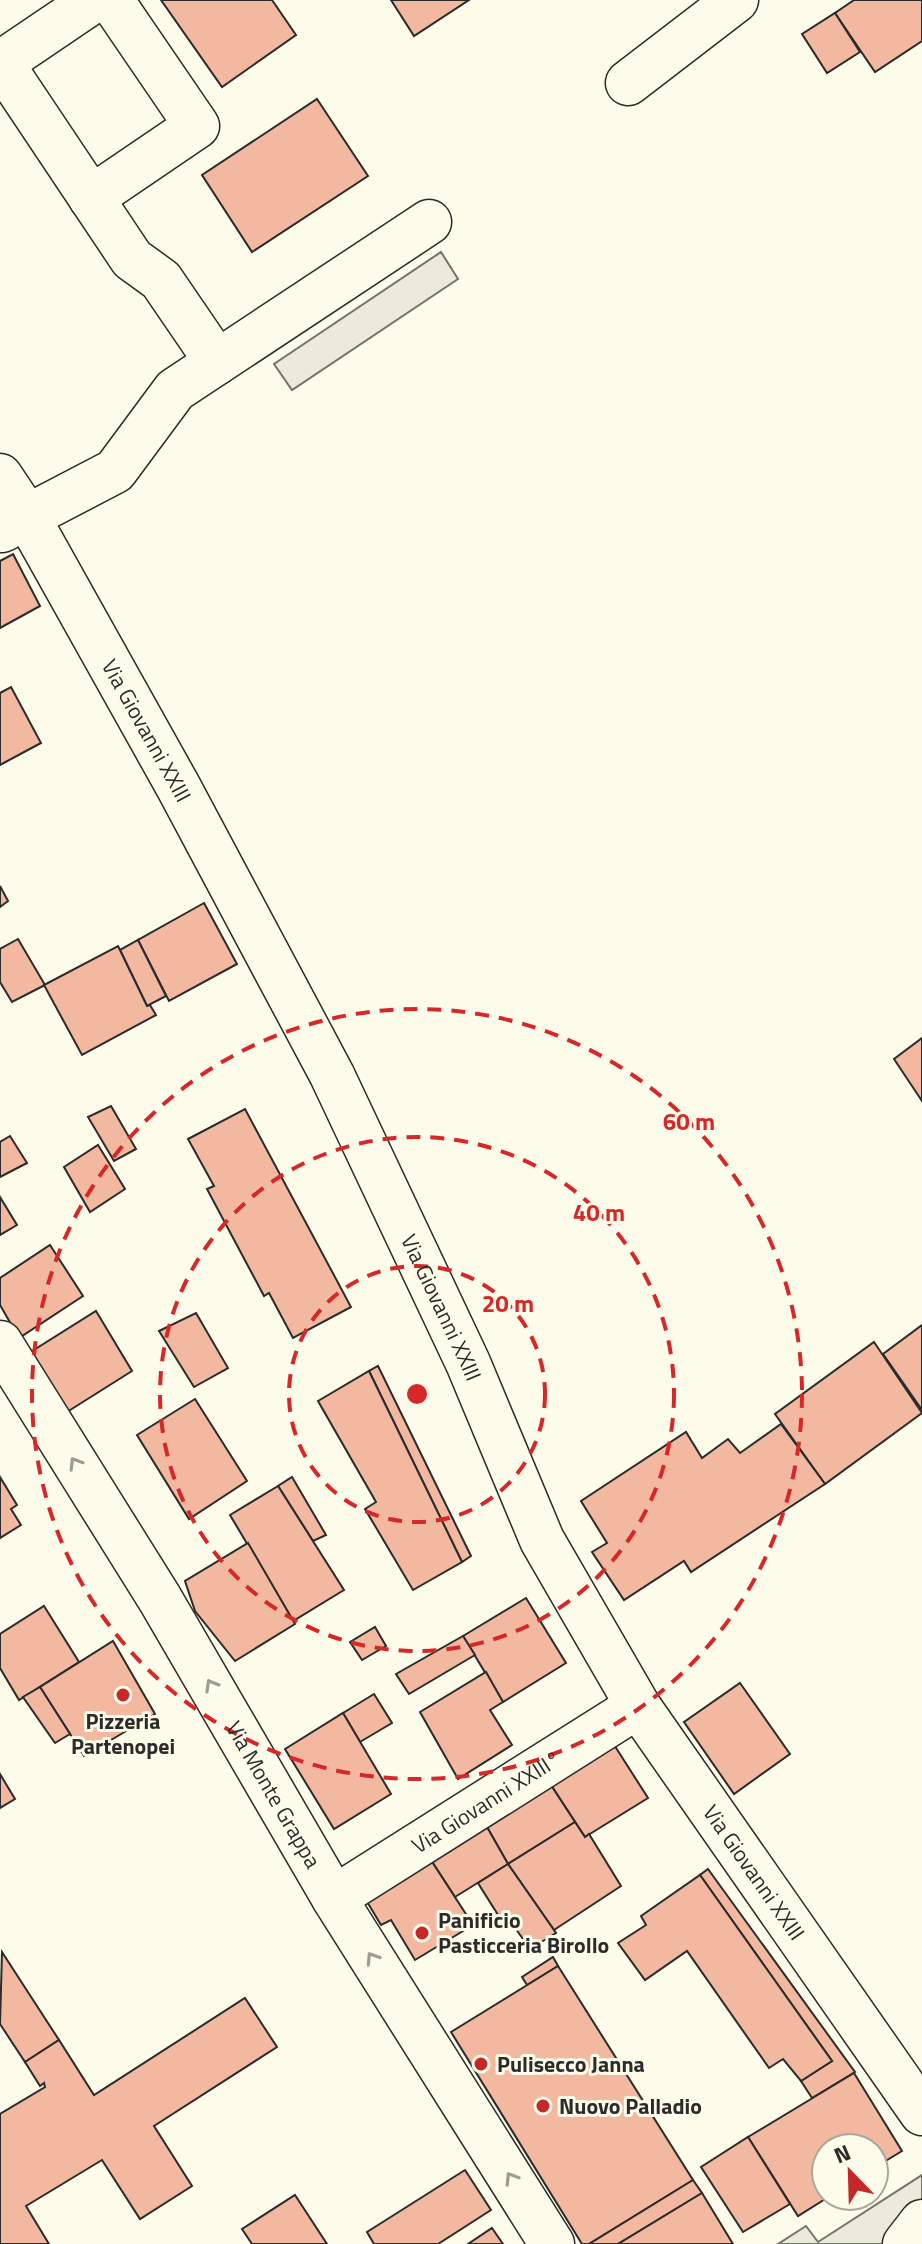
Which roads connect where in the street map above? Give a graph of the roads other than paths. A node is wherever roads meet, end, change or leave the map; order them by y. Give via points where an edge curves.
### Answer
1 (94, 0) edge
2 (111, 0) edge
3 (736, 0) edge
4 (628, 83) dead end
5 (91, 198) junction
6 (429, 222) dead end
7 (217, 362) junction
8 (0, 476) edge
9 (14, 524) edge
10 (0, 1343) edge
11 (638, 1706) junction
12 (334, 1898) junction
13 (922, 2113) edge
14 (922, 2222) edge
15 (552, 2244) edge
16 (905, 2244) edge

1 - 5 street via 1,63
2 - 5 street via 197,126
3 - 4 street
5 - 7 street via 132,259 161,280
6 - 7 street
7 - 9 street via 175,390 115,471
8 - 9 street, Via Giovanni XXIII
9 - 11 street, Via Giovanni XXIII via 179,788 332,1075 468,1363 542,1540
12 -> 10 street, Via Monte Grappa via 160,1599
11 - 12 street, Via Giovanni XXIII°
11 - 13 street, Via Giovanni XXIII
15 -> 12 street, Via Monte Grappa
14 - 16 street

